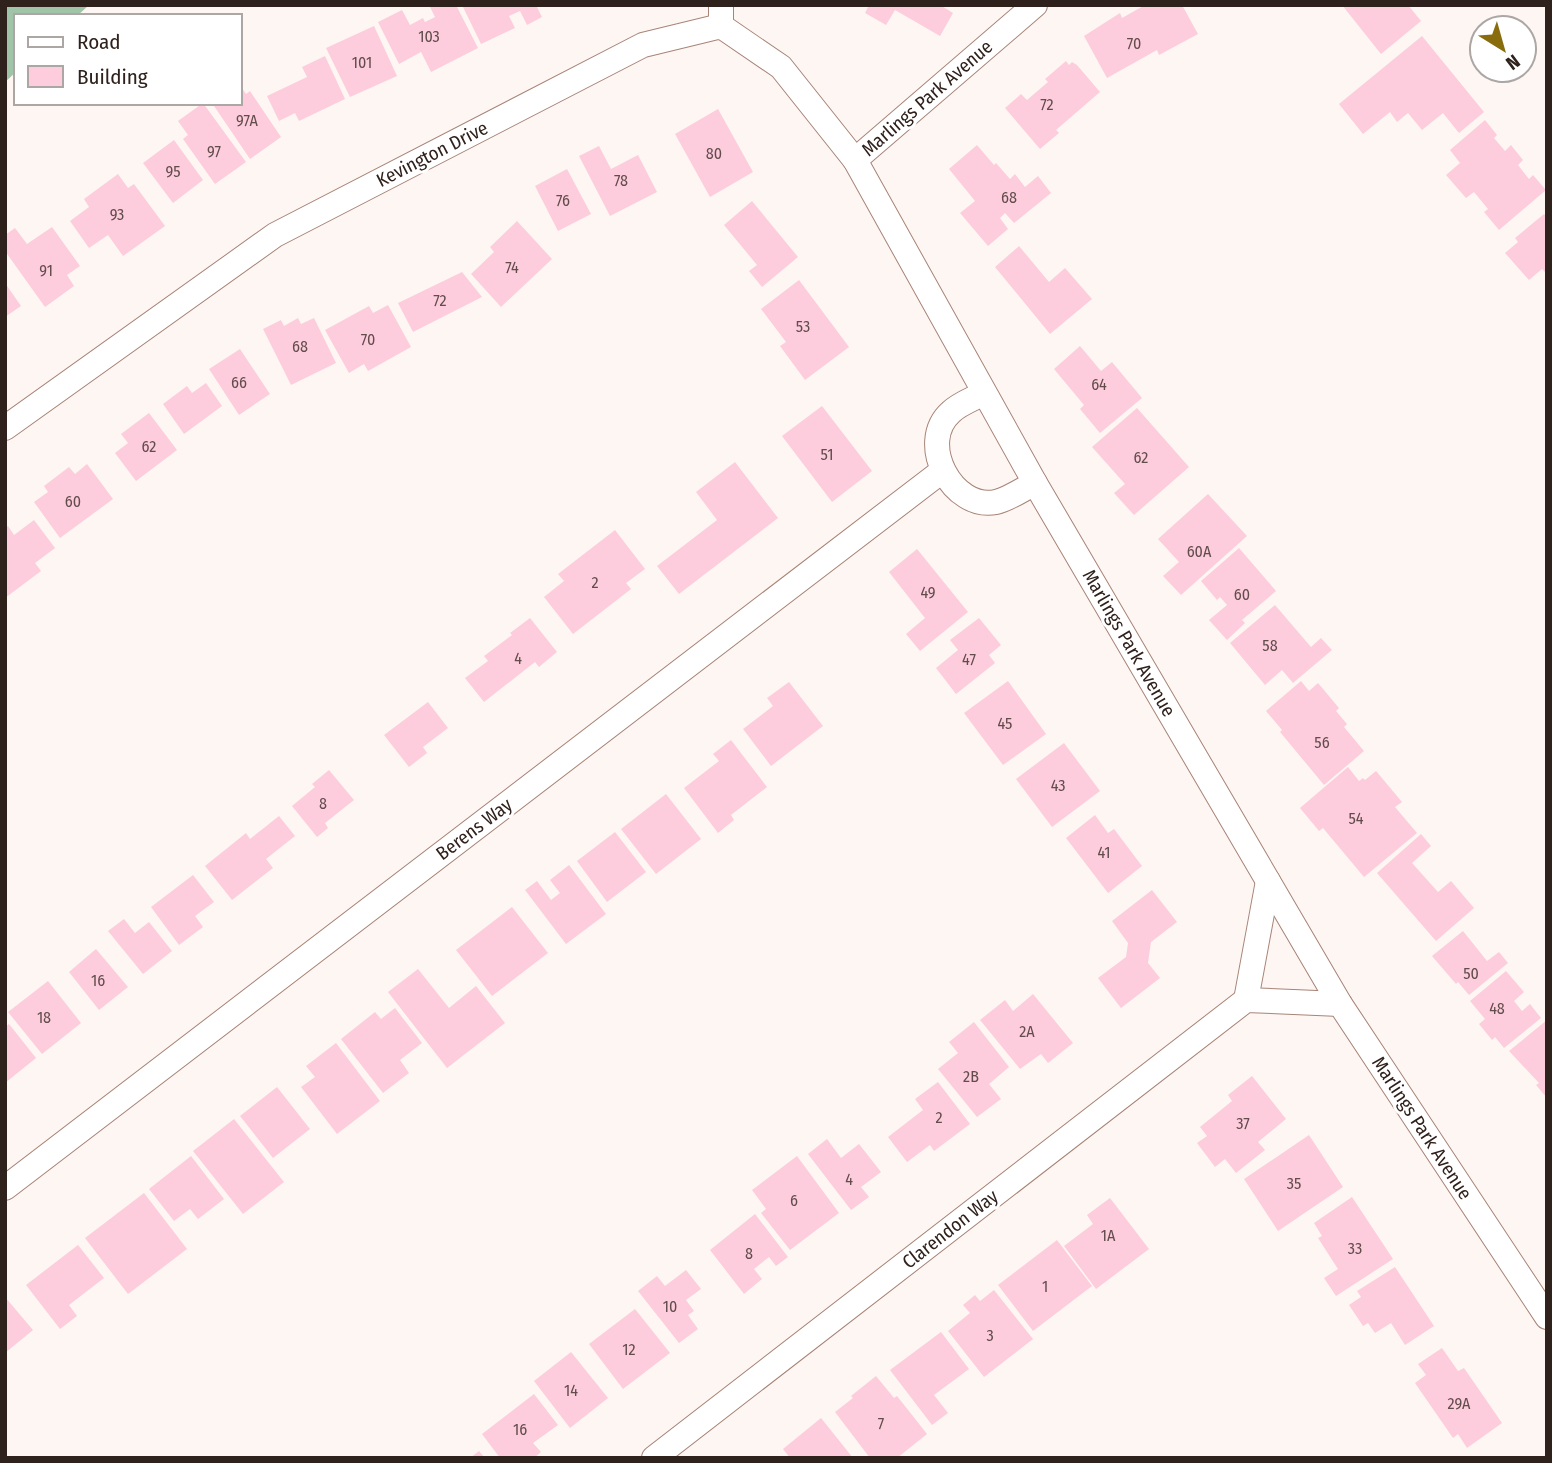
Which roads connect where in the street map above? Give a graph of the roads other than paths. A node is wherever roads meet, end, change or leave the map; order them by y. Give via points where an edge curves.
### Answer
1 (1035, 5) edge
2 (721, 16) edge
3 (855, 160) junction
4 (984, 393) junction
5 (5, 428) edge
6 (943, 471) junction
7 (1035, 483) junction
8 (1268, 881) junction
9 (1246, 1000) junction
10 (1340, 1004) junction
11 (5, 1188) edge
12 (1547, 1317) edge
13 (654, 1458) edge

1 - 3 street, Marlings Park Avenue
2 - 3 street, Kevington Drive via 781,67
2 - 5 street, Kevington Drive via 643,46 275,234
3 - 4 street, Marlings Park Avenue
4 - 6 street via 950,412 938,433 936,447
4 - 7 street, Marlings Park Avenue
6 - 7 street via 977,502 997,502
6 - 11 street, Berens Way
7 - 8 street, Marlings Park Avenue
8 - 9 street
8 - 10 street, Marlings Park Avenue
9 - 10 street
9 - 13 street, Clarendon Way
10 - 12 street, Marlings Park Avenue

